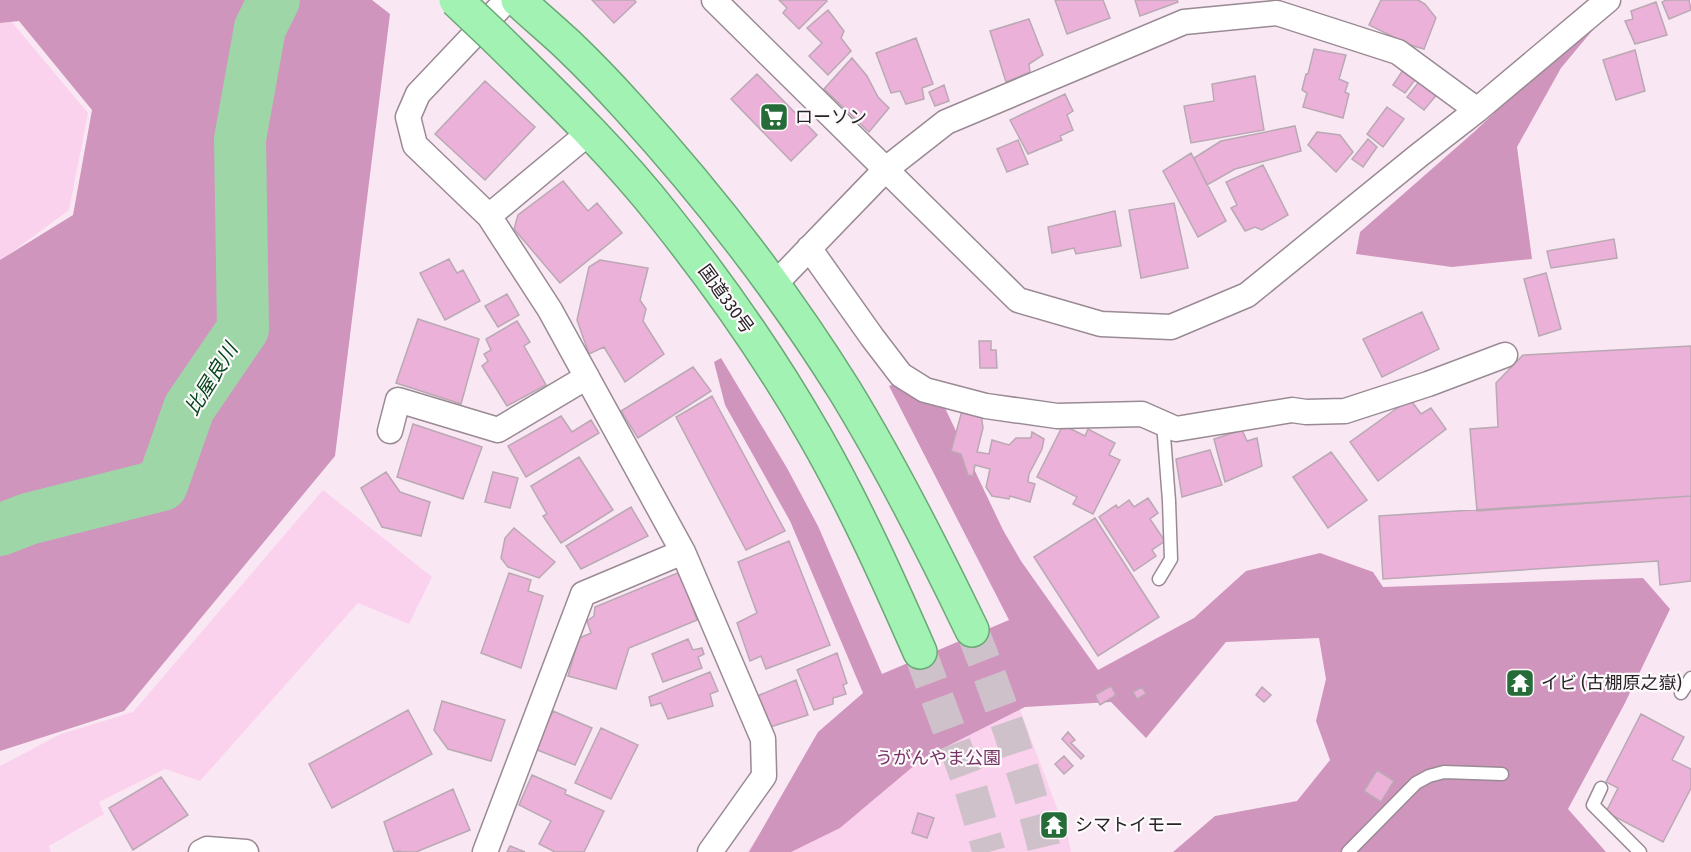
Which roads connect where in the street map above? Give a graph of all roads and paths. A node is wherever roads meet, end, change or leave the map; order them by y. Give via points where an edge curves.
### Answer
1 (456, 0) edge
2 (714, 0) edge
3 (1608, 0) edge
4 (516, 2) edge
5 (1477, 110) junction
6 (591, 131) junction
7 (886, 169) junction
8 (489, 216) junction
9 (809, 248) junction
10 (774, 285) junction
11 (1505, 355) dead end
12 (587, 377) junction
13 (1163, 423) junction
14 (390, 431) dead end
15 (683, 552) junction
16 (1159, 579) dead end
17 (972, 630) tunnel mouth
18 (920, 652) tunnel mouth
19 (1691, 678) edge
20 (1681, 693) dead end
21 (1502, 774) dead end
22 (1601, 788) dead end
23 (201, 852) edge
24 (246, 852) edge
25 (485, 852) edge
26 (710, 852) edge
27 (1348, 852) edge
28 (1640, 852) edge

1 - 6 highway, 国道330号, bridge
2 - 7 street
3 - 5 street
4 - 8 street via 418,94 408,117 415,145
4 - 10 highway via 569,45 628,106
5 - 7 street via 1398,52 1277,13 1184,22 946,122
5 - 7 street via 1247,295 1171,327 1101,324 1018,300
6 - 8 street
6 - 18 highway, 国道330号 via 663,214 771,363 852,505
7 - 9 street
8 - 12 street via 550,310
9 - 10 street
9 - 13 street via 902,375 925,390 986,406 1057,416 1142,414
10 - 17 highway via 845,392 888,466
11 - 13 street via 1345,411 1292,410 1176,429
12 - 14 street via 498,430 398,400
12 - 15 street
13 - 16 lane via 1171,559
15 - 25 street via 583,594
15 - 26 street via 763,739 764,776
19 - 20 lane
21 - 27 lane via 1444,772 1429,776 1416,783
22 - 28 lane via 1593,805
23 - 24 street

